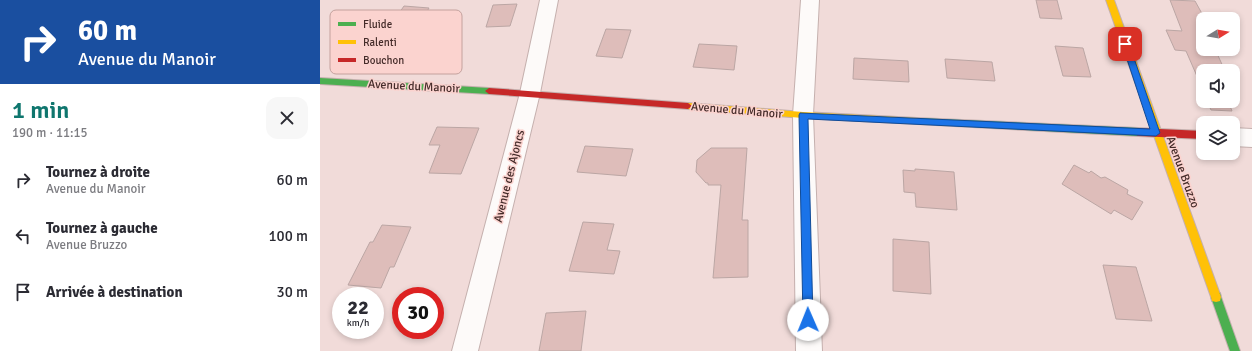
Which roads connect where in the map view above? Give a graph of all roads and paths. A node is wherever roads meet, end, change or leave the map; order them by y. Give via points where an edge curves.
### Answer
1 (550, 0) edge
2 (810, 0) edge
3 (1110, 0) edge
4 (320, 81) edge
5 (530, 92) junction
6 (803, 115) junction
7 (1156, 133) junction
8 (1196, 135) edge
9 (1240, 137) edge
10 (1252, 138) edge
11 (465, 351) edge
12 (809, 351) edge
13 (1234, 351) edge

1 - 5 street, Avenue des Ajoncs
2 - 6 street
3 - 7 street, Avenue Bruzzo
4 - 5 street, Avenue du Manoir
5 - 6 street, Avenue du Manoir
5 - 11 street, Avenue des Ajoncs
6 - 7 street, Avenue du Manoir
6 - 12 street
7 - 8 street, Avenue du Manoir
7 - 13 street, Avenue Bruzzo
9 - 10 street

